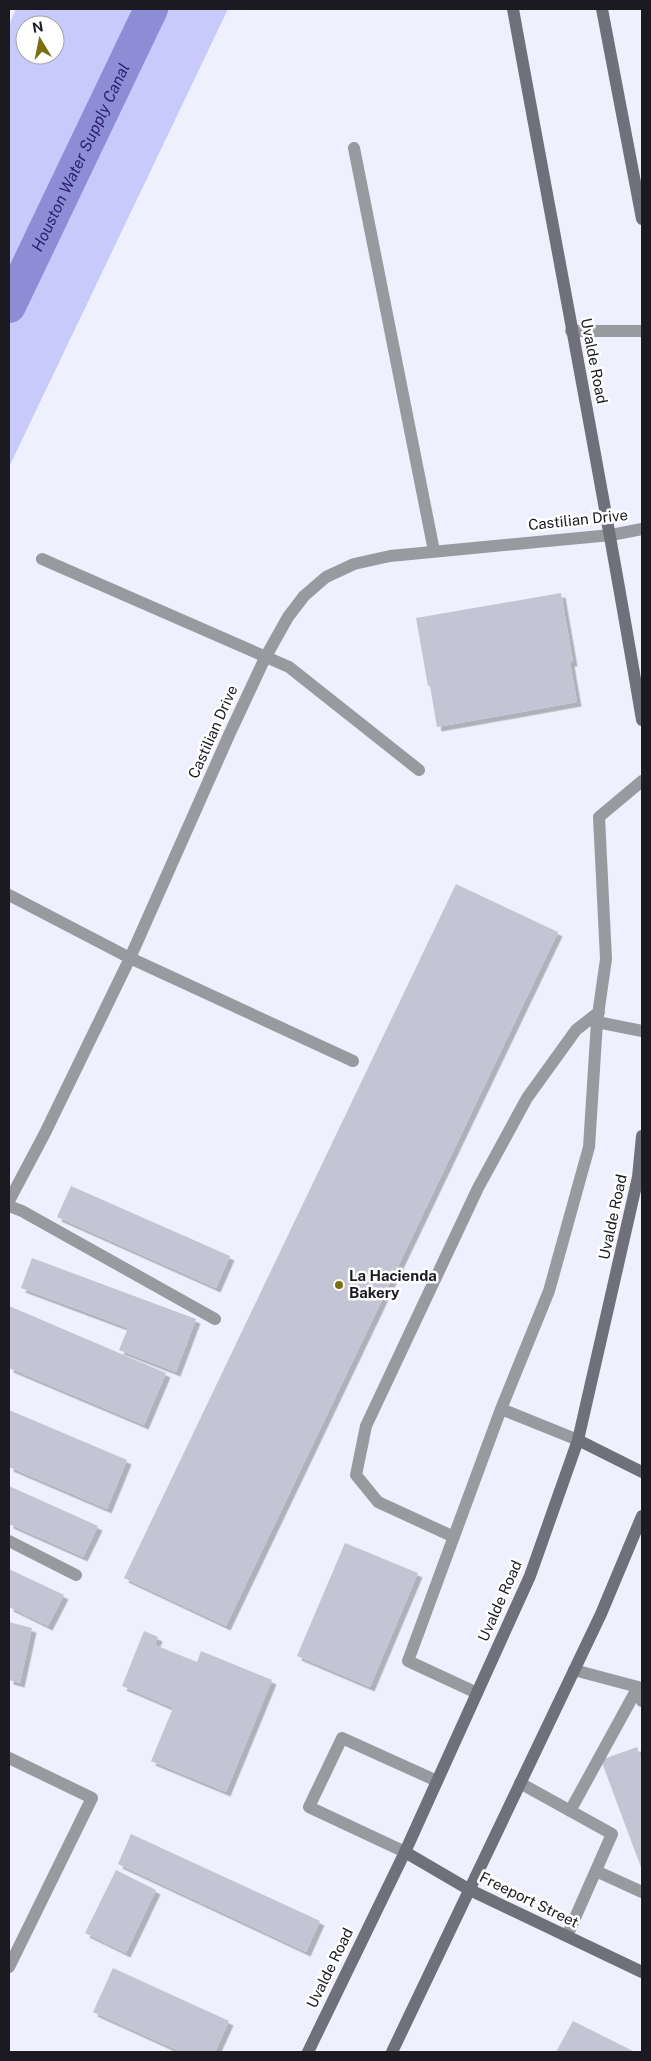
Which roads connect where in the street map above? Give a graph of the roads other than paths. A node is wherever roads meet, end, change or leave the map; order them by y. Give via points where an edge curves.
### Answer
1 (513, 9) edge
2 (602, 9) edge
3 (354, 148) dead end
4 (642, 219) edge
5 (571, 331) junction
6 (642, 331) edge
7 (642, 529) edge
8 (611, 535) junction
9 (434, 551) junction
10 (42, 559) dead end
11 (266, 658) junction
12 (642, 720) edge
13 (419, 770) dead end
14 (642, 781) edge
15 (9, 895) edge
16 (130, 958) junction
17 (598, 1017) junction
18 (642, 1030) edge
19 (353, 1061) dead end
20 (642, 1136) edge
21 (9, 1202) edge
22 (9, 1206) edge
23 (215, 1319) dead end
24 (501, 1409) junction
25 (578, 1440) junction
26 (642, 1472) edge
27 (642, 1516) edge
28 (454, 1537) junction
29 (9, 1541) edge
30 (76, 1575) dead end
31 (574, 1670) junction
32 (638, 1687) junction
33 (477, 1693) junction
34 (642, 1701) edge
35 (9, 1758) edge
36 (437, 1781) junction
37 (520, 1783) junction
38 (570, 1811) junction
39 (405, 1852) junction
40 (596, 1871) junction
41 (470, 1890) junction
42 (642, 1892) edge
43 (567, 1936) junction
44 (9, 1967) edge
45 (642, 1972) edge
46 (308, 2052) edge
47 (392, 2052) edge

1 - 5 main road, Uvalde Road
2 - 4 main road
3 - 9 street
5 - 6 street
5 - 8 main road, Uvalde Road
7 - 8 street, Castilian Drive
8 - 9 street, Castilian Drive
8 - 12 main road, Uvalde Road
9 - 11 street, Castilian Drive via 354,564 326,577 304,596 288,617
10 - 11 street
11 - 13 street via 289,668
11 - 16 street, Castilian Drive via 228,735
14 - 17 street via 599,817 606,959
15 - 16 street
16 - 19 street
16 - 21 street, Castilian Drive
17 - 18 street
17 - 24 street via 589,1147 549,1291
17 - 28 street via 576,1030 527,1098 478,1188 366,1426 356,1475 378,1502
20 - 25 main road, Uvalde Road via 638,1177
22 - 23 street
24 - 25 street
24 - 28 street
25 - 26 main road
25 - 33 main road, Uvalde Road via 530,1576
27 - 31 main road
28 - 33 street via 408,1661
29 - 30 street
31 - 32 street
31 - 37 main road
32 - 34 street
32 - 38 street
33 - 36 main road, Uvalde Road
35 - 44 street via 92,1798
36 - 39 main road, Uvalde Road
36 - 39 street via 342,1738 309,1807
37 - 38 street
37 - 41 main road
38 - 40 street via 612,1834
39 - 41 main road, Freeport Street
39 - 46 main road, Uvalde Road
40 - 42 street
40 - 43 street
41 - 43 main road, Freeport Street
41 - 47 main road
43 - 45 main road, Freeport Street

